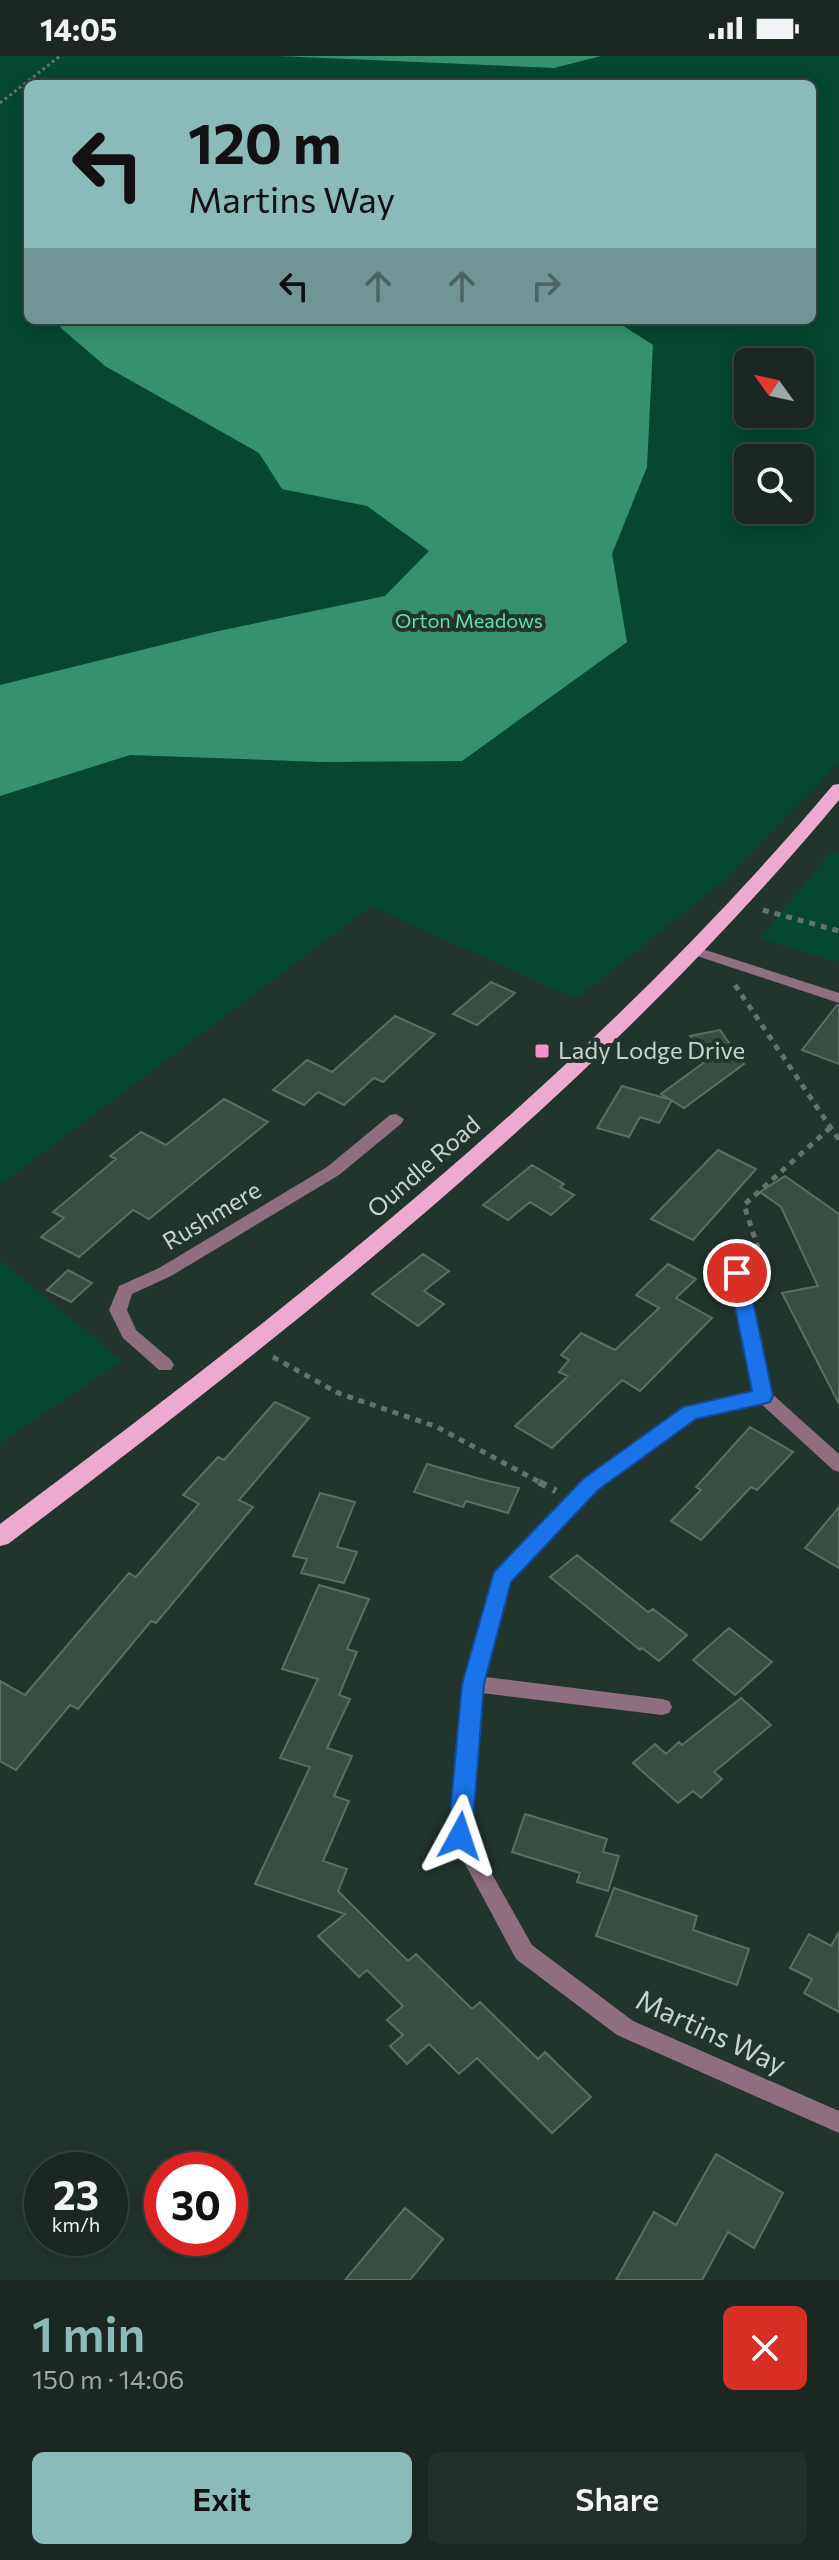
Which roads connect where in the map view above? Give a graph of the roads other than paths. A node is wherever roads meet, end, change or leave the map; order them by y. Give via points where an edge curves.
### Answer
1 (839, 789) edge
2 (693, 950) junction
3 (839, 998) edge
4 (396, 1119) dead end
5 (737, 1273) road end
6 (165, 1365) dead end
7 (763, 1396) junction
8 (839, 1465) edge
9 (0, 1537) edge
10 (473, 1684) junction
11 (662, 1707) dead end
12 (839, 2122) edge

1 - 2 main road, Oundle Road
2 - 3 street
2 - 9 main road, Oundle Road via 588,1055 343,1272
4 - 6 street, Rushmere via 333,1171 165,1272 125,1290 118,1310 129,1334
5 - 7 street
7 - 8 street
7 - 10 street, Martins Way via 690,1413 591,1484 501,1578
10 - 11 street
10 - 12 street, Martins Way via 460,1836 524,1952 625,2028

